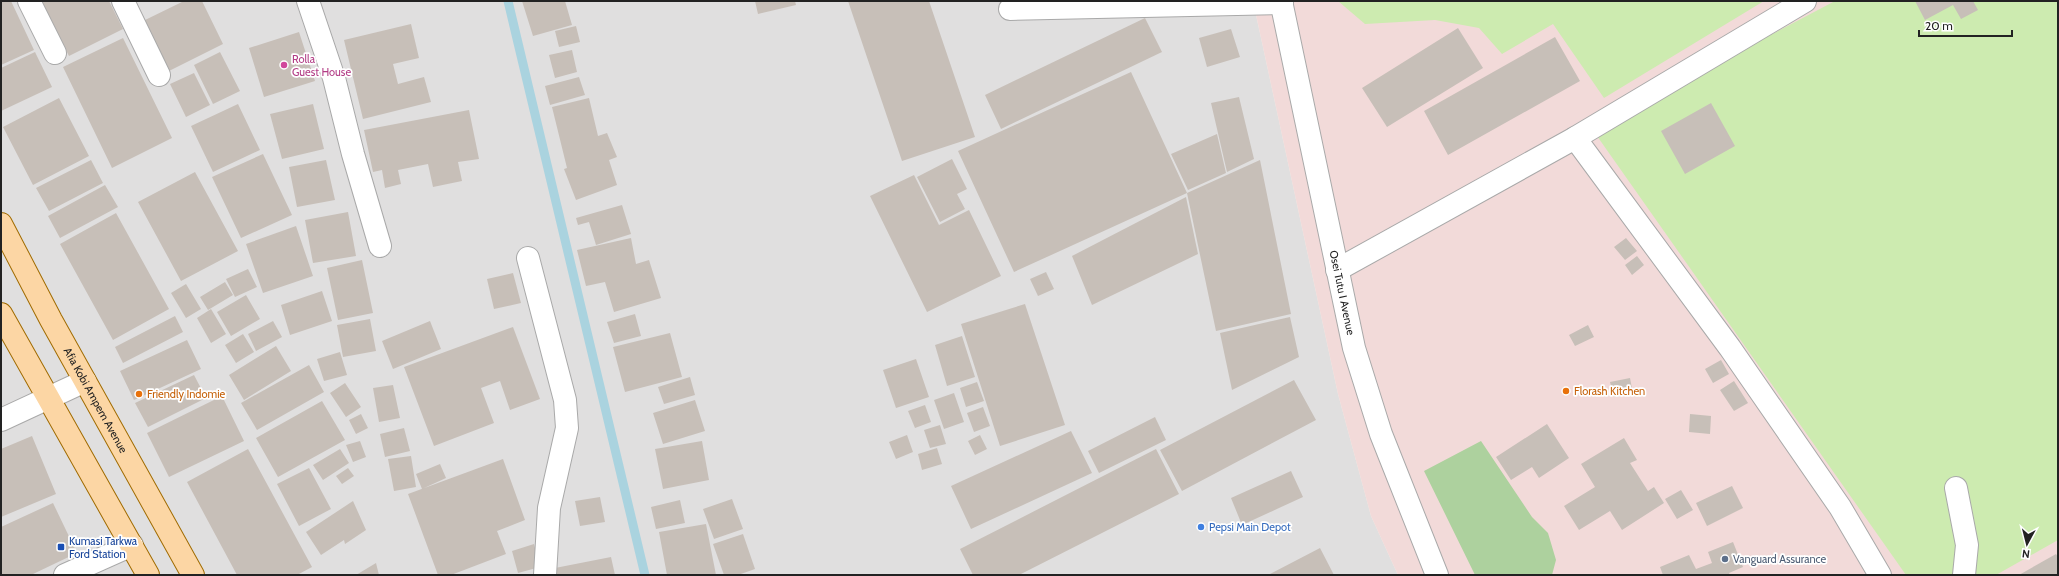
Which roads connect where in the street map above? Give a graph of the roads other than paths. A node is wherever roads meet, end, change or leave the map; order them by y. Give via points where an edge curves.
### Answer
1 (29, 1) edge
2 (123, 1) edge
3 (308, 1) edge
4 (1805, 1) edge
5 (1281, 2) edge
6 (1010, 9) dead end
7 (55, 53) dead end
8 (159, 75) dead end
9 (1574, 138) junction
10 (1, 224) edge
11 (380, 246) dead end
12 (528, 258) dead end
13 (1337, 270) junction
14 (1, 314) edge
15 (85, 380) junction
16 (46, 398) junction
17 (1, 420) edge
18 (1956, 488) dead end
19 (132, 545) junction
20 (65, 575) edge
21 (148, 575) edge
22 (194, 575) edge
23 (545, 575) edge
24 (1438, 575) edge
25 (1880, 575) edge
26 (1964, 575) edge

1 - 7 street
2 - 8 street
3 - 11 street via 334,78
4 - 9 street
5 - 6 street
5 - 13 street, Osei Tutu I Avenue
9 - 13 street
9 - 25 street via 1730,348 1840,507
10 - 15 main road, Afia Kobi Ampem Avenue
12 - 23 street via 564,400 567,428 549,508
13 - 24 street, Osei Tutu I Avenue via 1354,348 1381,434
14 - 16 main road
15 - 16 street
15 - 22 main road, Afia Kobi Ampem Avenue
16 - 17 street
16 - 19 main road
18 - 26 street via 1967,545
19 - 20 street
19 - 21 main road

